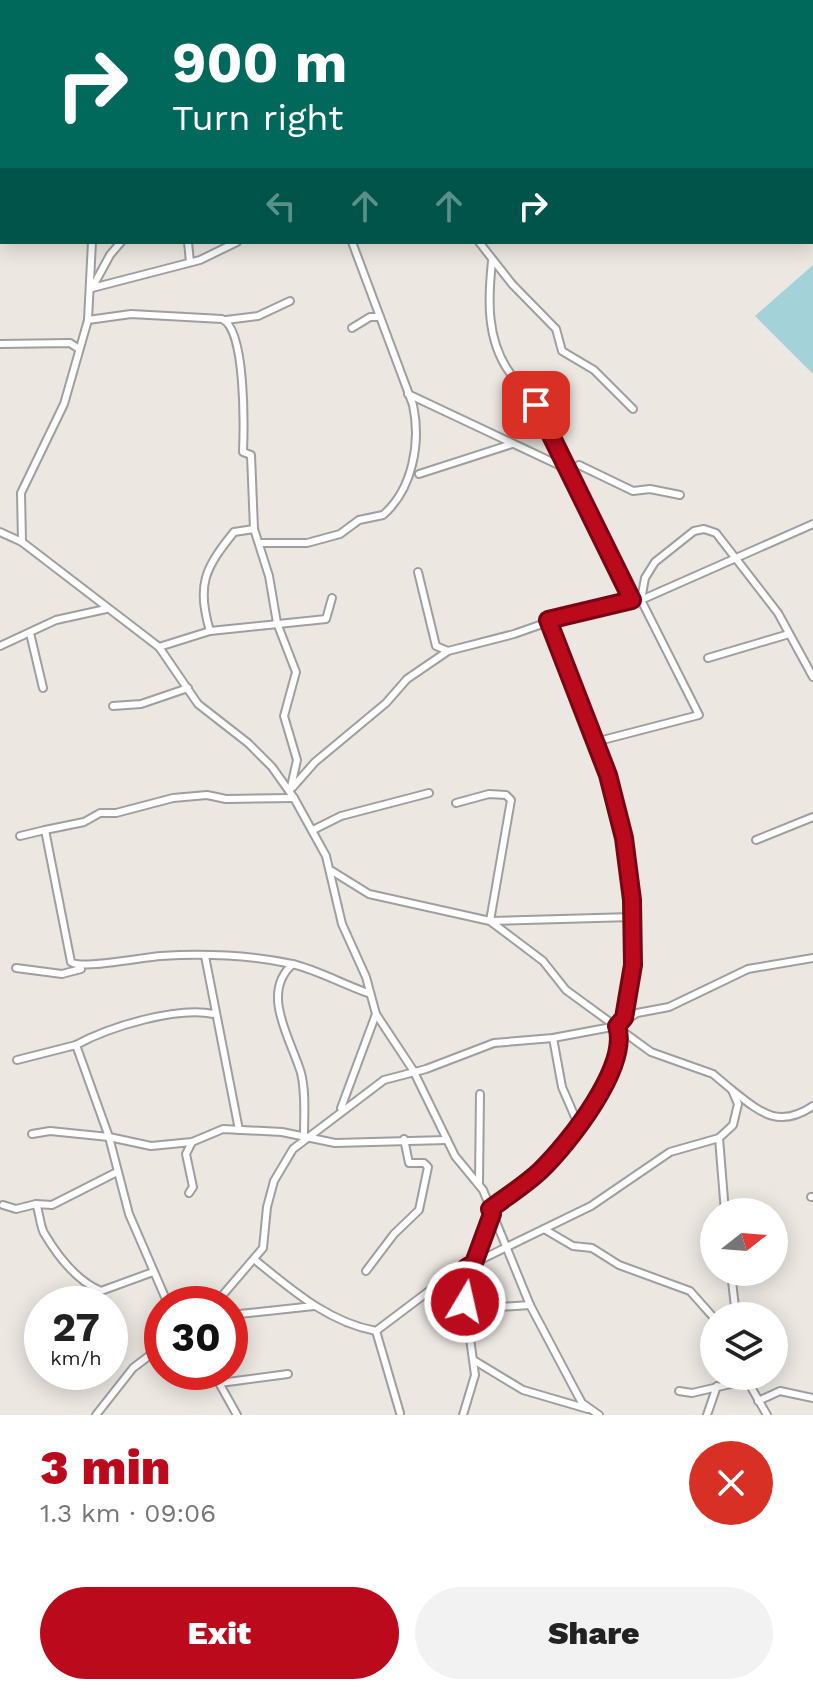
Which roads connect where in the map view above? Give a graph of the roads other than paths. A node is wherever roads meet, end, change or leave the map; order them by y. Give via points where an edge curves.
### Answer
1 (92, 244) edge
2 (119, 244) edge
3 (188, 244) edge
4 (232, 244) edge
5 (353, 244) edge
6 (480, 244) edge
7 (492, 260) junction
8 (190, 262) junction
9 (92, 288) junction
10 (290, 301) dead end
11 (380, 317) junction
12 (88, 320) junction
13 (226, 320) junction
14 (352, 328) dead end
15 (0, 344) edge
16 (79, 349) junction
17 (408, 394) junction
18 (633, 409) dead end
19 (512, 444) junction
20 (579, 465) dead end
21 (565, 468) junction
22 (419, 474) dead end
23 (680, 495) dead end
24 (813, 524) edge
25 (254, 529) junction
26 (0, 532) edge
27 (22, 542) junction
28 (259, 543) junction
29 (734, 559) junction
30 (418, 572) dead end
31 (332, 598) dead end
32 (632, 600) junction
33 (641, 600) junction
34 (106, 609) junction
35 (548, 620) junction
36 (277, 623) junction
37 (210, 631) junction
38 (30, 633) junction
39 (789, 634) junction
40 (0, 646) edge
41 (159, 647) junction
42 (448, 651) junction
43 (708, 658) dead end
44 (813, 677) edge
45 (43, 688) dead end
46 (188, 688) junction
47 (113, 706) dead end
48 (595, 742) junction
49 (429, 793) dead end
50 (292, 794) junction
51 (456, 803) dead end
52 (813, 817) edge
53 (45, 830) junction
54 (313, 830) junction
55 (20, 836) dead end
56 (756, 840) dead end
57 (332, 871) junction
58 (632, 917) junction
59 (490, 921) junction
60 (205, 956) junction
61 (813, 958) edge
62 (293, 964) junction
63 (16, 968) dead end
64 (84, 968) junction
65 (368, 993) junction
66 (214, 1014) junction
67 (376, 1014) junction
68 (624, 1018) junction
69 (617, 1026) junction
70 (553, 1038) junction
71 (76, 1045) junction
72 (17, 1060) dead end
73 (413, 1070) junction
74 (732, 1090) junction
75 (480, 1094) dead end
76 (813, 1106) edge
77 (340, 1112) junction
78 (578, 1124) junction
79 (239, 1130) junction
80 (32, 1134) dead end
81 (307, 1136) junction
82 (109, 1137) junction
83 (719, 1138) junction
84 (404, 1139) junction
85 (447, 1140) junction
86 (192, 1142) junction
87 (117, 1172) junction
88 (479, 1183) junction
89 (189, 1193) dead end
90 (724, 1198) edge
91 (36, 1204) junction
92 (3, 1205) dead end
93 (491, 1211) junction
94 (544, 1229) junction
95 (505, 1247) junction
96 (255, 1260) junction
97 (474, 1263) junction
98 (466, 1268) junction
99 (366, 1271) dead end
100 (153, 1272) junction
101 (444, 1281) junction
102 (160, 1286) edge
103 (231, 1286) edge
104 (465, 1302) junction
105 (700, 1302) edge
106 (530, 1305) junction
107 (314, 1306) junction
108 (248, 1313) edge
109 (468, 1320) junction
110 (376, 1331) junction
111 (144, 1360) edge
112 (475, 1361) junction
113 (288, 1374) dead end
114 (248, 1379) edge
115 (224, 1390) edge
116 (703, 1390) edge
117 (716, 1390) edge
118 (753, 1390) edge
119 (679, 1391) dead end
120 (813, 1398) edge
121 (758, 1401) junction
122 (590, 1410) junction
123 (400, 1413) edge
124 (96, 1415) edge
125 (237, 1415) edge
126 (463, 1415) edge
127 (599, 1415) edge
128 (707, 1415) edge
129 (767, 1415) edge

1 - 9 street
2 - 9 street
3 - 8 street
4 - 8 street
5 - 11 street
6 - 7 street
7 - 18 street via 556,329 562,351 594,370
7 - 21 street via 487,307 495,336 509,373 546,422
8 - 9 street
9 - 12 street
10 - 13 street via 258,316
11 - 14 street
11 - 17 street
12 - 13 street via 131,314
12 - 16 street
13 - 25 street via 239,360 243,452 251,455
15 - 16 street via 70,343
16 - 27 street via 54,431 21,493
17 - 19 street
17 - 28 street via 417,432 414,458 388,511 307,543
19 - 21 street
19 - 22 street
20 - 23 street via 633,491
21 - 32 street
24 - 29 street
25 - 28 street
25 - 37 street via 234,532 206,572 202,598
26 - 27 street
27 - 34 street
28 - 36 street
29 - 33 street
29 - 33 street via 716,533 694,531 655,562
29 - 39 street
30 - 42 street via 436,646
31 - 36 street via 326,619
32 - 33 street
32 - 35 street
33 - 48 street via 699,714
34 - 38 street via 56,620
34 - 41 street
35 - 42 street
35 - 48 street
36 - 37 street
36 - 50 street via 296,672 284,716 297,760
37 - 41 street
38 - 40 street
38 - 45 street
39 - 43 street
39 - 44 street
41 - 46 street
42 - 50 street via 359,721
46 - 47 street via 141,704
46 - 50 street via 198,704 272,767
48 - 58 street via 624,838
49 - 54 street via 341,816
50 - 53 street via 173,798
50 - 54 street
51 - 59 street via 489,794 511,800
52 - 56 street
53 - 55 street
53 - 64 street via 71,962
54 - 57 street
57 - 59 street via 369,894
57 - 65 street via 342,924
58 - 59 street
58 - 68 street via 633,965
59 - 69 street via 543,961 566,990
60 - 62 street
60 - 64 street via 109,960
60 - 66 street
61 - 68 street via 748,969 682,1002
62 - 65 street
62 - 81 street via 278,990 284,1034 301,1073
63 - 64 street via 62,974
65 - 67 street
66 - 71 street via 188,1012 139,1022
66 - 79 street
67 - 73 street
67 - 77 street
68 - 69 street
69 - 70 street
69 - 74 street via 651,1052 700,1067
69 - 78 street via 622,1039 615,1061
70 - 73 street via 494,1043
70 - 78 street via 562,1087
71 - 72 street
71 - 82 street
73 - 77 street via 384,1080
73 - 85 street
74 - 76 street via 778,1119 791,1119
74 - 83 street via 737,1114
75 - 88 street
77 - 81 street
78 - 93 street via 539,1172
79 - 81 street
79 - 86 street via 213,1132
80 - 82 street
81 - 84 street via 335,1143
81 - 96 street via 274,1181 265,1239
82 - 86 street via 151,1146
82 - 87 street
83 - 90 street
83 - 94 street via 670,1152 608,1196
84 - 85 street
84 - 99 street via 409,1163 428,1167 423,1203
85 - 88 street
86 - 89 street via 186,1154 193,1187
87 - 91 street via 52,1205
87 - 100 street
88 - 93 street
91 - 92 street via 16,1209
91 - 100 street via 43,1232 68,1266 96,1289 107,1291
93 - 95 street
93 - 97 street
94 - 95 street
94 - 105 street via 573,1246 592,1248 619,1265 690,1291
95 - 97 street
95 - 106 street
96 - 103 street
96 - 107 street
97 - 98 street
98 - 101 street
98 - 104 street
100 - 102 street
101 - 104 street
101 - 110 street
104 - 109 street
106 - 109 street via 484,1308
106 - 122 street
107 - 108 street
107 - 110 street via 352,1326
109 - 112 street
110 - 123 street
111 - 124 street
112 - 122 street via 523,1390
112 - 126 street
113 - 114 street
115 - 125 street
116 - 119 street
117 - 128 street
118 - 121 street
120 - 121 street via 780,1391
121 - 129 street
122 - 127 street

